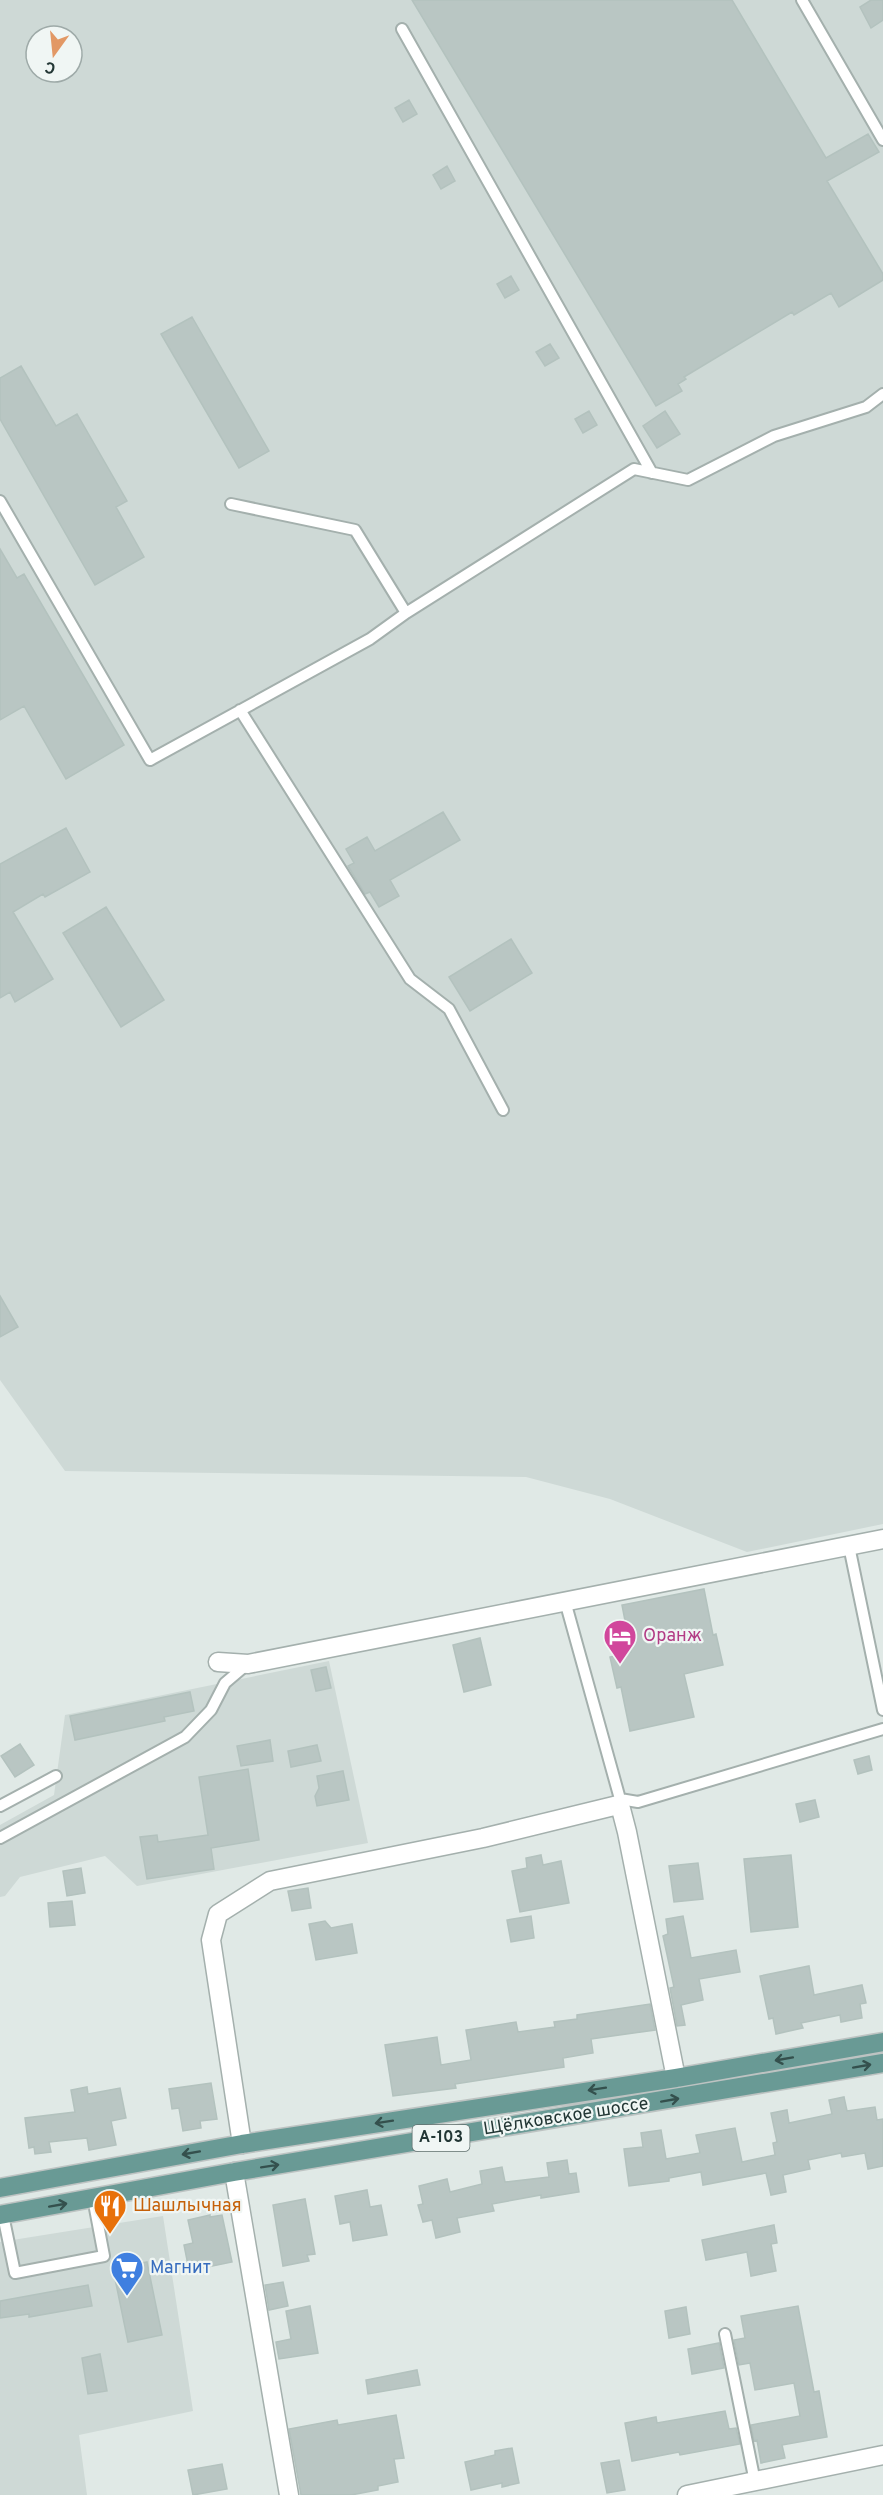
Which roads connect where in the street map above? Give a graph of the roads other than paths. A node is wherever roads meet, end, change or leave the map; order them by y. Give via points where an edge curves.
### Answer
1 (802, 0) edge
2 (402, 28) dead end
3 (883, 140) edge
4 (883, 394) edge
5 (652, 473) junction
6 (0, 501) edge
7 (231, 504) dead end
8 (406, 613) junction
9 (240, 710) junction
10 (503, 1110) dead end
11 (883, 1539) edge
12 (849, 1546) junction
13 (566, 1601) junction
14 (218, 1662) dead end
15 (248, 1664) junction
16 (883, 1710) edge
17 (883, 1730) edge
18 (56, 1776) dead end
19 (0, 1806) edge
20 (0, 1838) edge
21 (883, 2042) edge
22 (883, 2063) edge
23 (676, 2078) junction
24 (242, 2144) junction
25 (234, 2172) junction
26 (0, 2188) edge
27 (93, 2198) junction
28 (1, 2215) edge
29 (725, 2334) dead end
30 (883, 2455) edge
31 (755, 2482) junction
32 (289, 2495) edge
33 (687, 2495) edge

1 - 3 lane
2 - 5 lane
4 - 5 lane via 866,407 774,436 688,480
5 - 8 lane via 634,469
6 - 9 lane via 150,760
7 - 8 lane via 355,530
8 - 9 lane via 370,639
9 - 10 lane via 410,979 449,1009
11 - 12 street
12 - 13 street
12 - 16 lane
13 - 15 street
13 - 17 lane via 620,1799 638,1802
14 - 15 street
15 - 20 lane via 225,1683 211,1710 185,1737
18 - 19 lane
21 -> 23 main road, Щёлковское шоссе / А-103
25 -> 22 main road, Щёлковское шоссе / А-103
23 -> 24 main road, Щёлковское шоссе / А-103
23 - 24 street via 627,1832 618,1805 483,1838 270,1881 218,1914 211,1940
24 -> 26 main road, Щёлковское шоссе / А-103
25 - 27 main road, Щёлковское шоссе / А-103
25 - 32 street
28 -> 27 main road, Щёлковское шоссе / А-103
27 - 28 lane via 104,2256 15,2273
29 - 31 lane
30 - 31 street
31 - 33 street

